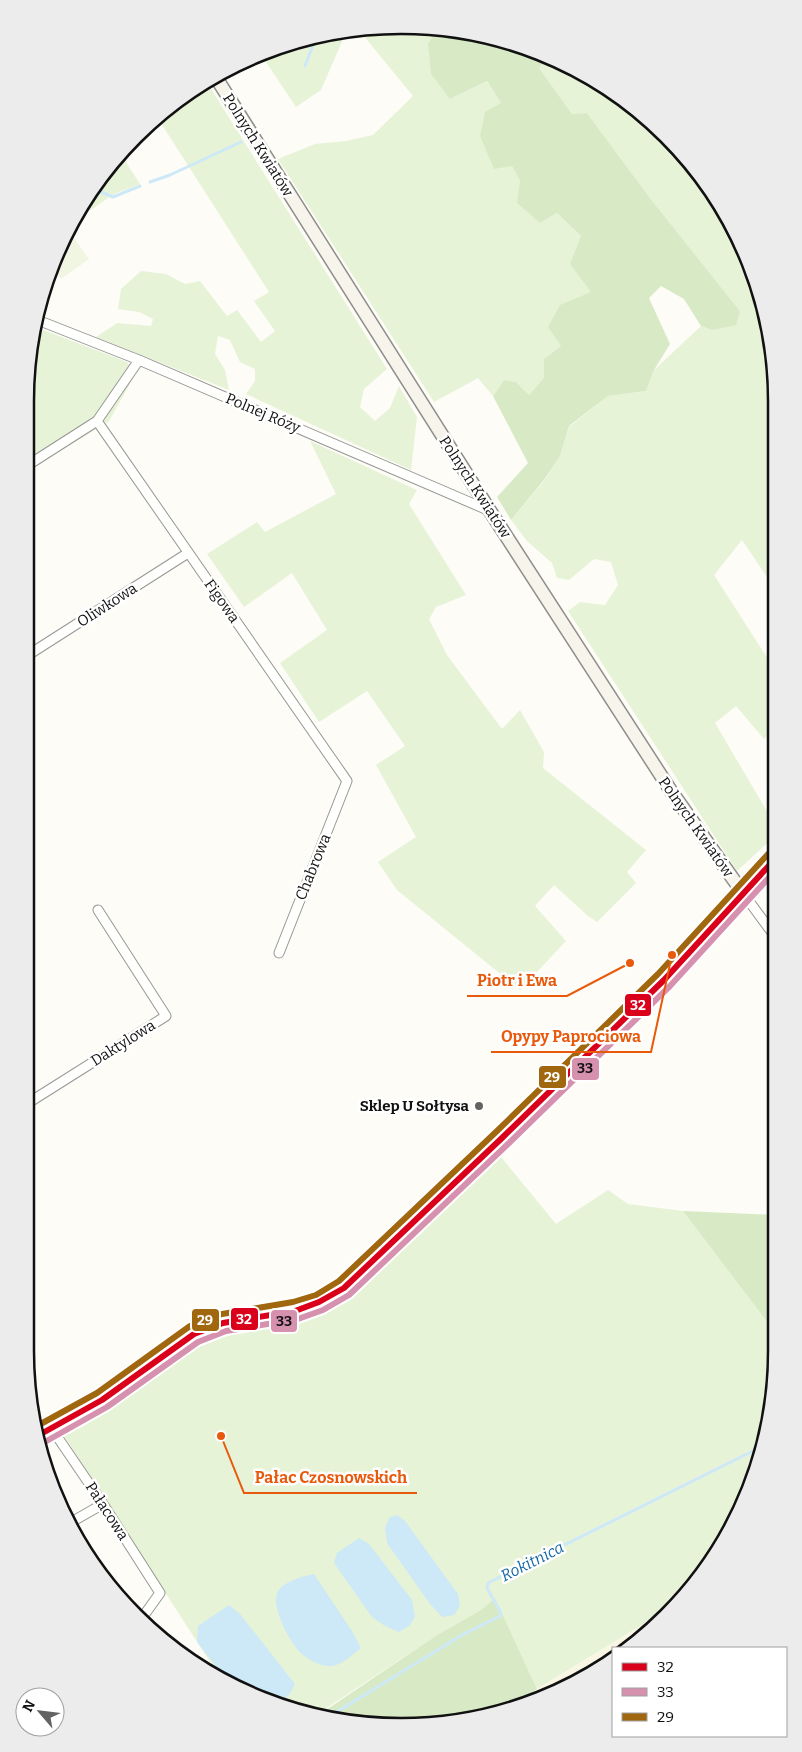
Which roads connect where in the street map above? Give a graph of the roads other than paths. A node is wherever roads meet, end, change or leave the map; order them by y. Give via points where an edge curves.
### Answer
1 (219, 82) edge
2 (43, 322) edge
3 (139, 360) junction
4 (97, 421) junction
5 (34, 461) edge
6 (490, 511) junction
7 (188, 553) junction
8 (34, 651) edge
9 (347, 781) joint
10 (768, 867) edge
11 (743, 893) junction
12 (98, 910) dead end
13 (768, 927) edge
14 (279, 953) dead end
15 (34, 1098) edge
16 (42, 1432) edge
17 (43, 1434) edge
18 (103, 1504) junction
19 (75, 1520) edge
20 (145, 1614) edge

1 - 6 street, Polnych Kwiatów
2 - 3 street, Polnej Róży
3 - 4 street
3 - 6 street, Polnej Róży
4 - 5 street
4 - 7 street, Figowa
6 - 11 street, Polnych Kwiatów via 676,799
7 - 8 street, Oliwkowa
7 - 9 street, Figowa
9 - 14 street, Chabrowa
10 - 11 street
11 - 13 street
11 - 16 street via 689,955 636,1008 344,1288 310,1306 279,1314 224,1321 202,1329 123,1386
12 - 15 street, Daktylowa via 166,1016
17 - 18 street, Pałacowa
18 - 19 street
18 - 20 street, Pałacowa via 160,1593

